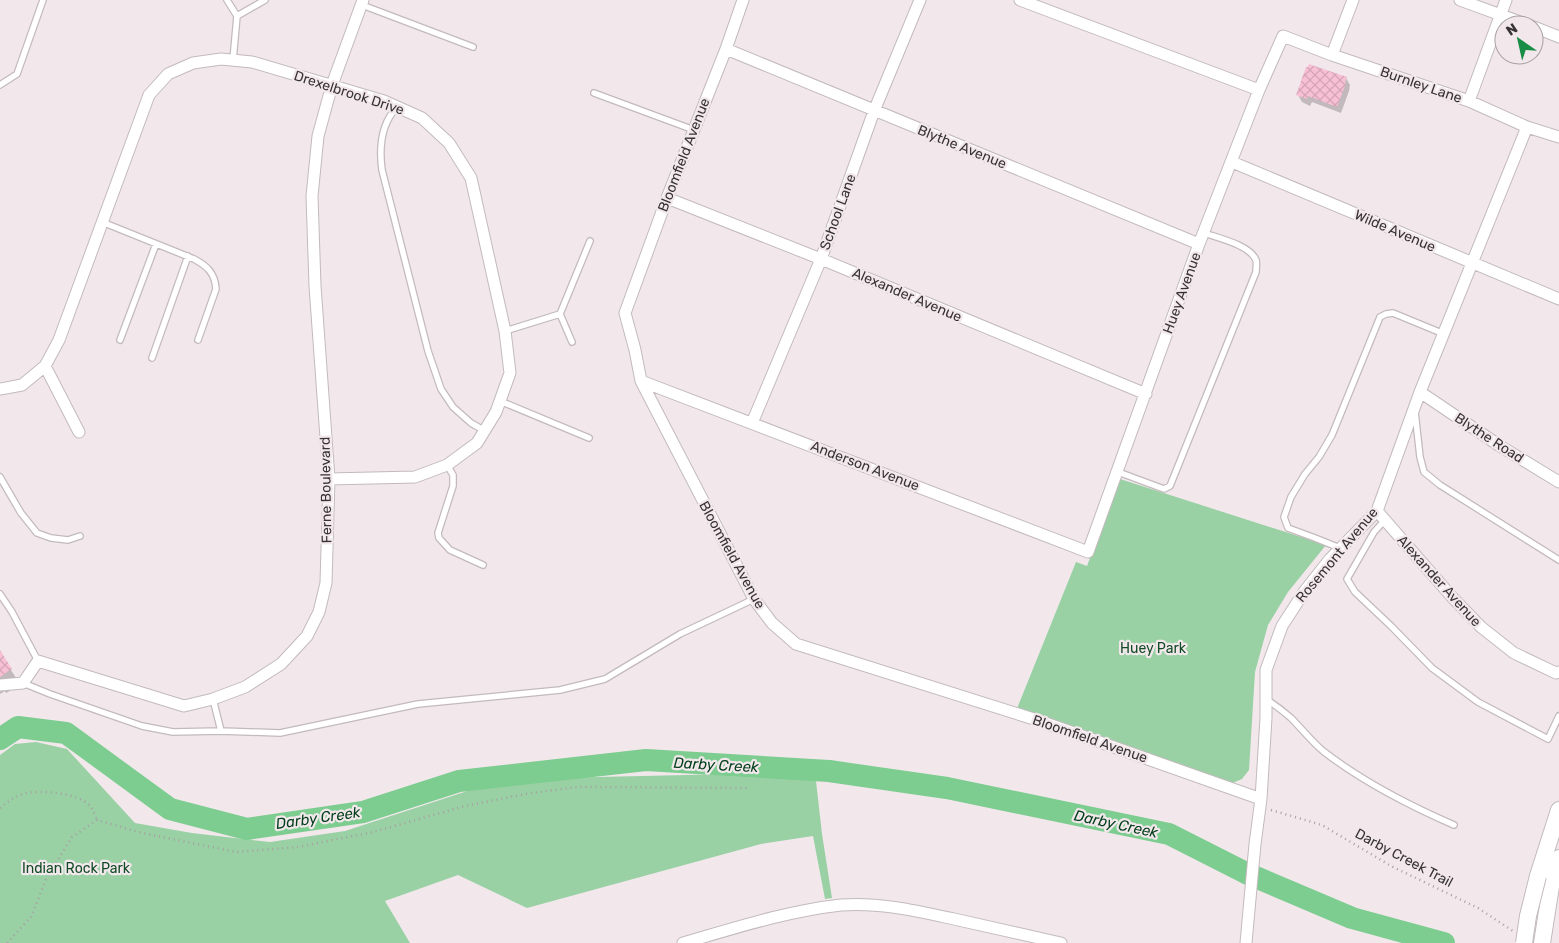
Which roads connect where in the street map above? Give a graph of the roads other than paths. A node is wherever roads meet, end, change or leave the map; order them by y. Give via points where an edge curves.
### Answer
1 (43, 0) edge
2 (227, 0) edge
3 (264, 0) edge
4 (744, 0) edge
5 (920, 0) edge
6 (1020, 0) edge
7 (1353, 0) edge
8 (1460, 0) edge
9 (1506, 0) edge
10 (363, 2) edge
11 (1500, 14) junction
12 (237, 16) junction
13 (1544, 31) edge
14 (1283, 36) joint
15 (1559, 37) edge
16 (474, 47) dead end
17 (726, 49) junction
18 (1332, 55) junction
19 (233, 60) junction
20 (0, 85) edge
21 (332, 85) junction
22 (1259, 90) junction
23 (594, 93) dead end
24 (1470, 101) junction
25 (397, 107) junction
26 (874, 111) junction
27 (1527, 127) junction
28 (694, 130) junction
29 (1559, 137) edge
30 (1232, 162) junction
31 (667, 198) junction
32 (102, 222) junction
33 (1204, 233) junction
34 (590, 241) dead end
35 (156, 244) junction
36 (1199, 244) junction
37 (188, 256) junction
38 (821, 259) junction
39 (1472, 263) junction
40 (1559, 299) edge
41 (560, 314) junction
42 (505, 331) junction
43 (1444, 334) junction
44 (120, 340) dead end
45 (198, 340) dead end
46 (572, 342) dead end
47 (152, 358) dead end
48 (45, 366) junction
49 (641, 381) junction
50 (0, 390) edge
51 (1420, 392) junction
52 (1146, 394) junction
53 (500, 401) junction
54 (1415, 408) junction
55 (752, 423) junction
56 (485, 431) junction
57 (79, 432) dead end
58 (589, 438) dead end
59 (447, 465) junction
60 (1118, 472) junction
61 (0, 477) edge
62 (329, 479) junction
63 (1559, 482) edge
64 (1381, 515) junction
65 (80, 536) dead end
66 (1340, 548) junction
67 (1088, 552) joint
68 (1559, 560) edge
69 (483, 565) dead end
70 (0, 594) edge
71 (754, 599) junction
72 (38, 660) junction
73 (1559, 672) edge
74 (23, 683) junction
75 (0, 685) edge
76 (1266, 699) junction
77 (213, 700) junction
78 (1559, 716) edge
79 (221, 731) junction
80 (1260, 803) junction
81 (1559, 810) edge
82 (1454, 825) dead end
83 (1559, 858) edge
84 (1545, 878) junction
85 (1520, 938) edge
86 (683, 943) edge
87 (1062, 943) edge
88 (1246, 943) edge
89 (1542, 943) edge

1 - 20 lane via 17,74
2 - 12 lane
3 - 12 lane
4 - 17 street, Bloomfield Avenue
5 - 26 street, School Lane
6 - 22 street
7 - 18 street
8 - 11 street
9 - 11 street
10 - 16 lane
10 - 21 street, Ferne Boulevard
11 - 24 street
12 - 19 lane
13 - 15 street
14 - 18 street, Burnley Lane
14 - 22 street, Huey Avenue
17 - 26 street, Blythe Avenue
17 - 28 street, Bloomfield Avenue
18 - 24 street, Burnley Lane
19 - 21 street, Drexelbrook Drive via 252,62
19 - 32 street, Drexelbrook Drive via 193,63 168,74 149,95
21 - 25 street, Drexelbrook Drive
21 - 62 street, Ferne Boulevard via 318,136 312,196
22 - 30 street, Huey Avenue
23 - 28 lane
24 - 27 street, Burnley Lane
25 - 42 street, Drexelbrook Drive via 422,118 449,143 471,178
25 - 56 lane via 390,114 384,131 380,152 382,170 428,350 441,389 453,407
26 - 36 street, Blythe Avenue
26 - 38 street, School Lane
27 - 29 street, Burnley Lane
27 - 39 street, Rosemont Avenue
28 - 31 street, Bloomfield Avenue
30 - 33 street, Huey Avenue
30 - 39 street, Wilde Avenue
31 - 38 street, Alexander Avenue
31 - 49 street, Bloomfield Avenue via 625,312
32 - 35 lane
32 - 48 street, Drexelbrook Drive via 59,340
33 - 36 street, Huey Avenue
33 - 60 lane via 1246,249 1257,262 1256,272 1170,486 1164,489
34 - 41 lane
35 - 37 lane
35 - 44 lane
36 - 52 street, Huey Avenue
37 - 45 lane via 207,266 216,283
37 - 47 lane
38 - 52 street, Alexander Avenue
38 - 55 street, School Lane
39 - 40 street, Wilde Avenue
39 - 43 street, Rosemont Avenue
41 - 42 lane
41 - 46 lane
42 - 53 street, Drexelbrook Drive via 510,374
43 - 51 street, Rosemont Avenue
43 - 66 lane via 1392,313 1380,317 1332,435 1291,497 1284,517 1288,528
48 - 50 street, Drexelbrook Drive via 22,385
48 - 57 street
49 - 55 street, Anderson Avenue
49 - 71 street, Bloomfield Avenue
51 - 54 street, Rosemont Avenue
51 - 63 street, Blythe Road
52 - 60 street, Huey Avenue
53 - 56 street, Drexelbrook Drive
53 - 58 lane
54 - 64 street, Rosemont Avenue
54 - 68 lane via 1424,472
55 - 67 street, Anderson Avenue
56 - 59 street, Drexelbrook Drive via 477,443
59 - 62 street, Drexelbrook Drive via 415,477
59 - 69 lane via 453,475 453,486 439,538 450,550
60 - 67 street, Huey Avenue
61 - 65 lane via 21,513 38,533 68,540
62 - 77 street, Ferne Boulevard via 326,583 319,612 307,636 281,664 244,687
64 - 66 street, Rosemont Avenue
64 - 73 street, Alexander Avenue via 1481,627 1514,653
64 - 78 lane via 1347,579 1355,592 1432,668 1478,702 1548,739
66 - 76 street, Rosemont Avenue via 1304,592 1282,626 1266,670
70 - 72 lane
71 - 79 lane via 680,634 604,679 560,690 418,704 280,733
71 - 80 street, Bloomfield Avenue via 772,623 796,644 1037,720
72 - 74 street
72 - 77 street, Ferne Boulevard via 184,706
74 - 75 street
74 - 79 lane via 142,726 173,732
76 - 80 street, Rosemont Avenue
76 - 82 lane via 1341,763 1404,802
77 - 79 lane
80 - 88 street, Rosemont Avenue
81 - 84 main road
83 - 84 main road
84 - 85 main road, bridge
84 - 89 main road
86 - 87 street via 788,913 842,905 886,906 921,912

